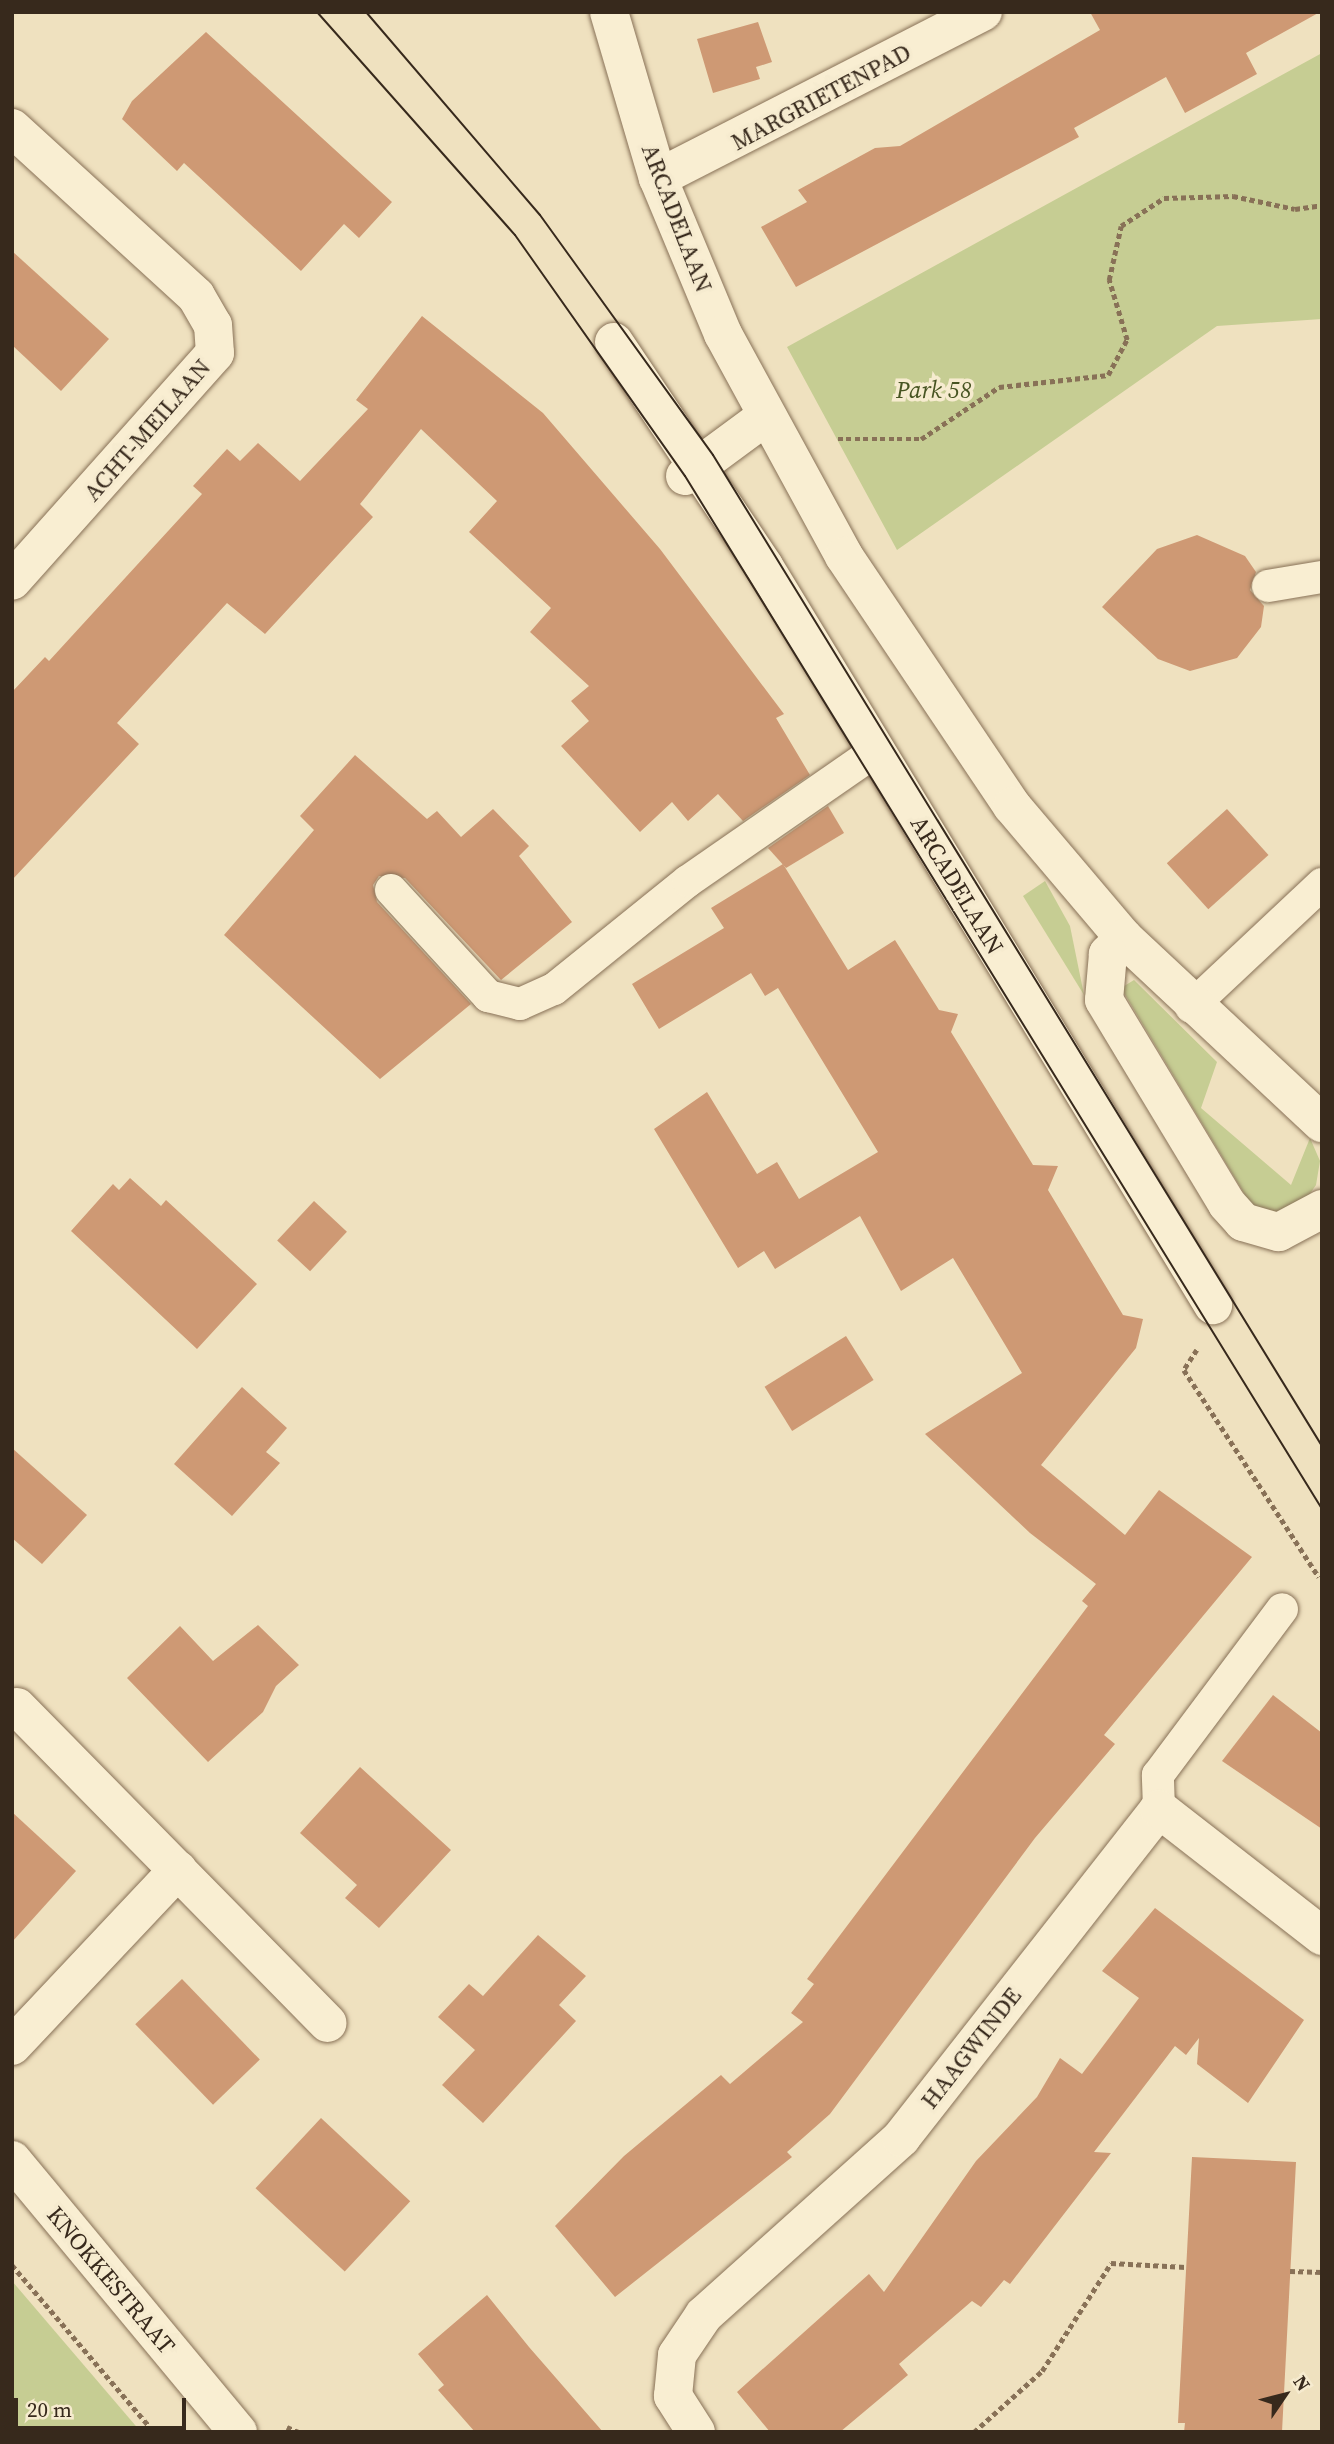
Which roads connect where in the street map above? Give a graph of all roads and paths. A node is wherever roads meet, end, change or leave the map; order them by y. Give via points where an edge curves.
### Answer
1 (609, 12) edge
2 (983, 12) edge
3 (12, 128) edge
4 (658, 178) junction
5 (1322, 205) edge
6 (614, 342) dead end
7 (765, 417) junction
8 (788, 458) junction
9 (693, 471) junction
10 (1322, 577) edge
11 (12, 581) edge
12 (1268, 586) dead end
13 (876, 751) junction
14 (1322, 884) edge
15 (391, 890) dead end
16 (1124, 938) junction
17 (1191, 1006) junction
18 (1322, 1123) edge
19 (1322, 1209) edge
20 (1213, 1305) joint
21 (1322, 1581) edge
22 (1282, 1609) dead end
23 (17, 1707) dead end
24 (1159, 1809) junction
25 (177, 1870) junction
26 (1322, 1936) edge
27 (328, 2023) dead end
28 (12, 2046) edge
29 (12, 2160) edge
30 (12, 2265) edge
31 (1186, 2267) dead end
32 (1290, 2271) dead end
33 (1322, 2272) edge
34 (154, 2432) edge
35 (238, 2432) edge
36 (696, 2432) edge
37 (974, 2432) edge

1 - 4 street, ARCADELAAN
2 - 4 street, MARGRIETENPAD
3 - 11 street, ACHT-MEILAAN via 196,296 213,325 215,353
4 - 7 street, ARCADELAAN
5 - 8 path via 1295,209 1233,196 1164,198 1121,226 1109,280 1127,340 1108,375 999,387 921,439 836,439
6 - 9 street, ARCADELAAN
7 - 8 street, ARCADELAAN
7 - 9 street
8 - 16 street, ARCADELAAN via 844,556 979,761
9 - 13 street, ARCADELAAN
10 - 12 lane
13 - 15 lane via 688,881 554,989 520,1004 488,996
13 - 20 street, ARCADELAAN
14 - 17 lane
16 - 17 street, ARCADELAAN
16 - 19 street via 1108,954 1104,1000 1227,1204 1243,1222 1279,1232
17 - 18 street, ARCADELAAN
20 - 21 path via 1184,1370
22 - 24 lane via 1158,1775
23 - 25 street
24 - 26 street
24 - 36 street, HAAGWINDE via 901,2138 704,2315 677,2355 673,2396
25 - 27 street
25 - 28 street
29 - 35 street, KNOKKESTRAAT
30 - 34 path
31 - 37 path via 1111,2263 1042,2371
32 - 33 path

